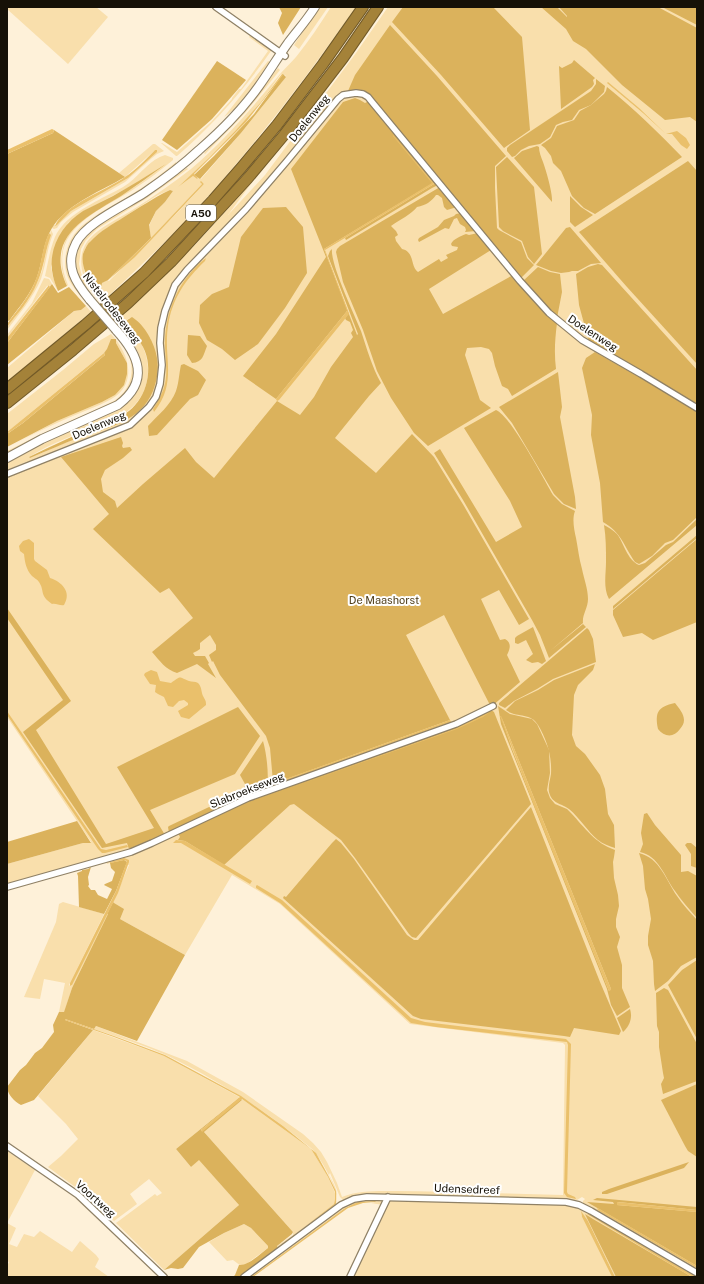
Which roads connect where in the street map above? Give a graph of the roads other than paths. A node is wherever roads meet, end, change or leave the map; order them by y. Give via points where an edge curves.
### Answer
1 (216, 7) edge
2 (315, 7) edge
3 (363, 7) edge
4 (378, 7) edge
5 (283, 54) junction
6 (7, 389) edge
7 (7, 403) edge
8 (697, 408) edge
9 (7, 458) edge
10 (7, 474) edge
11 (493, 706) dead end
12 (7, 887) edge
13 (7, 1146) edge
14 (388, 1197) junction
15 (697, 1273) edge
16 (164, 1277) edge
17 (244, 1277) edge
18 (350, 1277) edge

1 - 5 street
2 - 5 street, Nistelrodeseweg via 302,31
3 - 6 highway, A50 via 277,125 213,200 144,273
4 - 7 highway, A50 via 284,135 171,262 128,303
5 - 9 street, Nistelrodeseweg, bridge via 266,81 199,151 155,185 92,225 79,238 72,253 72,271 78,284 134,352 138,369 137,379 127,398 114,407 42,439
8 - 10 street, Doelenweg via 582,340 560,324 520,281 368,97 350,93 343,95 333,104 287,161 175,286 161,328 160,384 156,397 149,407 130,425
11 - 12 street, Slabroekseweg via 456,724 248,798 130,852
13 - 16 street, Voortweg via 78,1195
14 - 15 street, Udensedreef via 566,1202 579,1205
14 - 17 street, Udensedreef via 354,1199 341,1205
14 - 18 street

